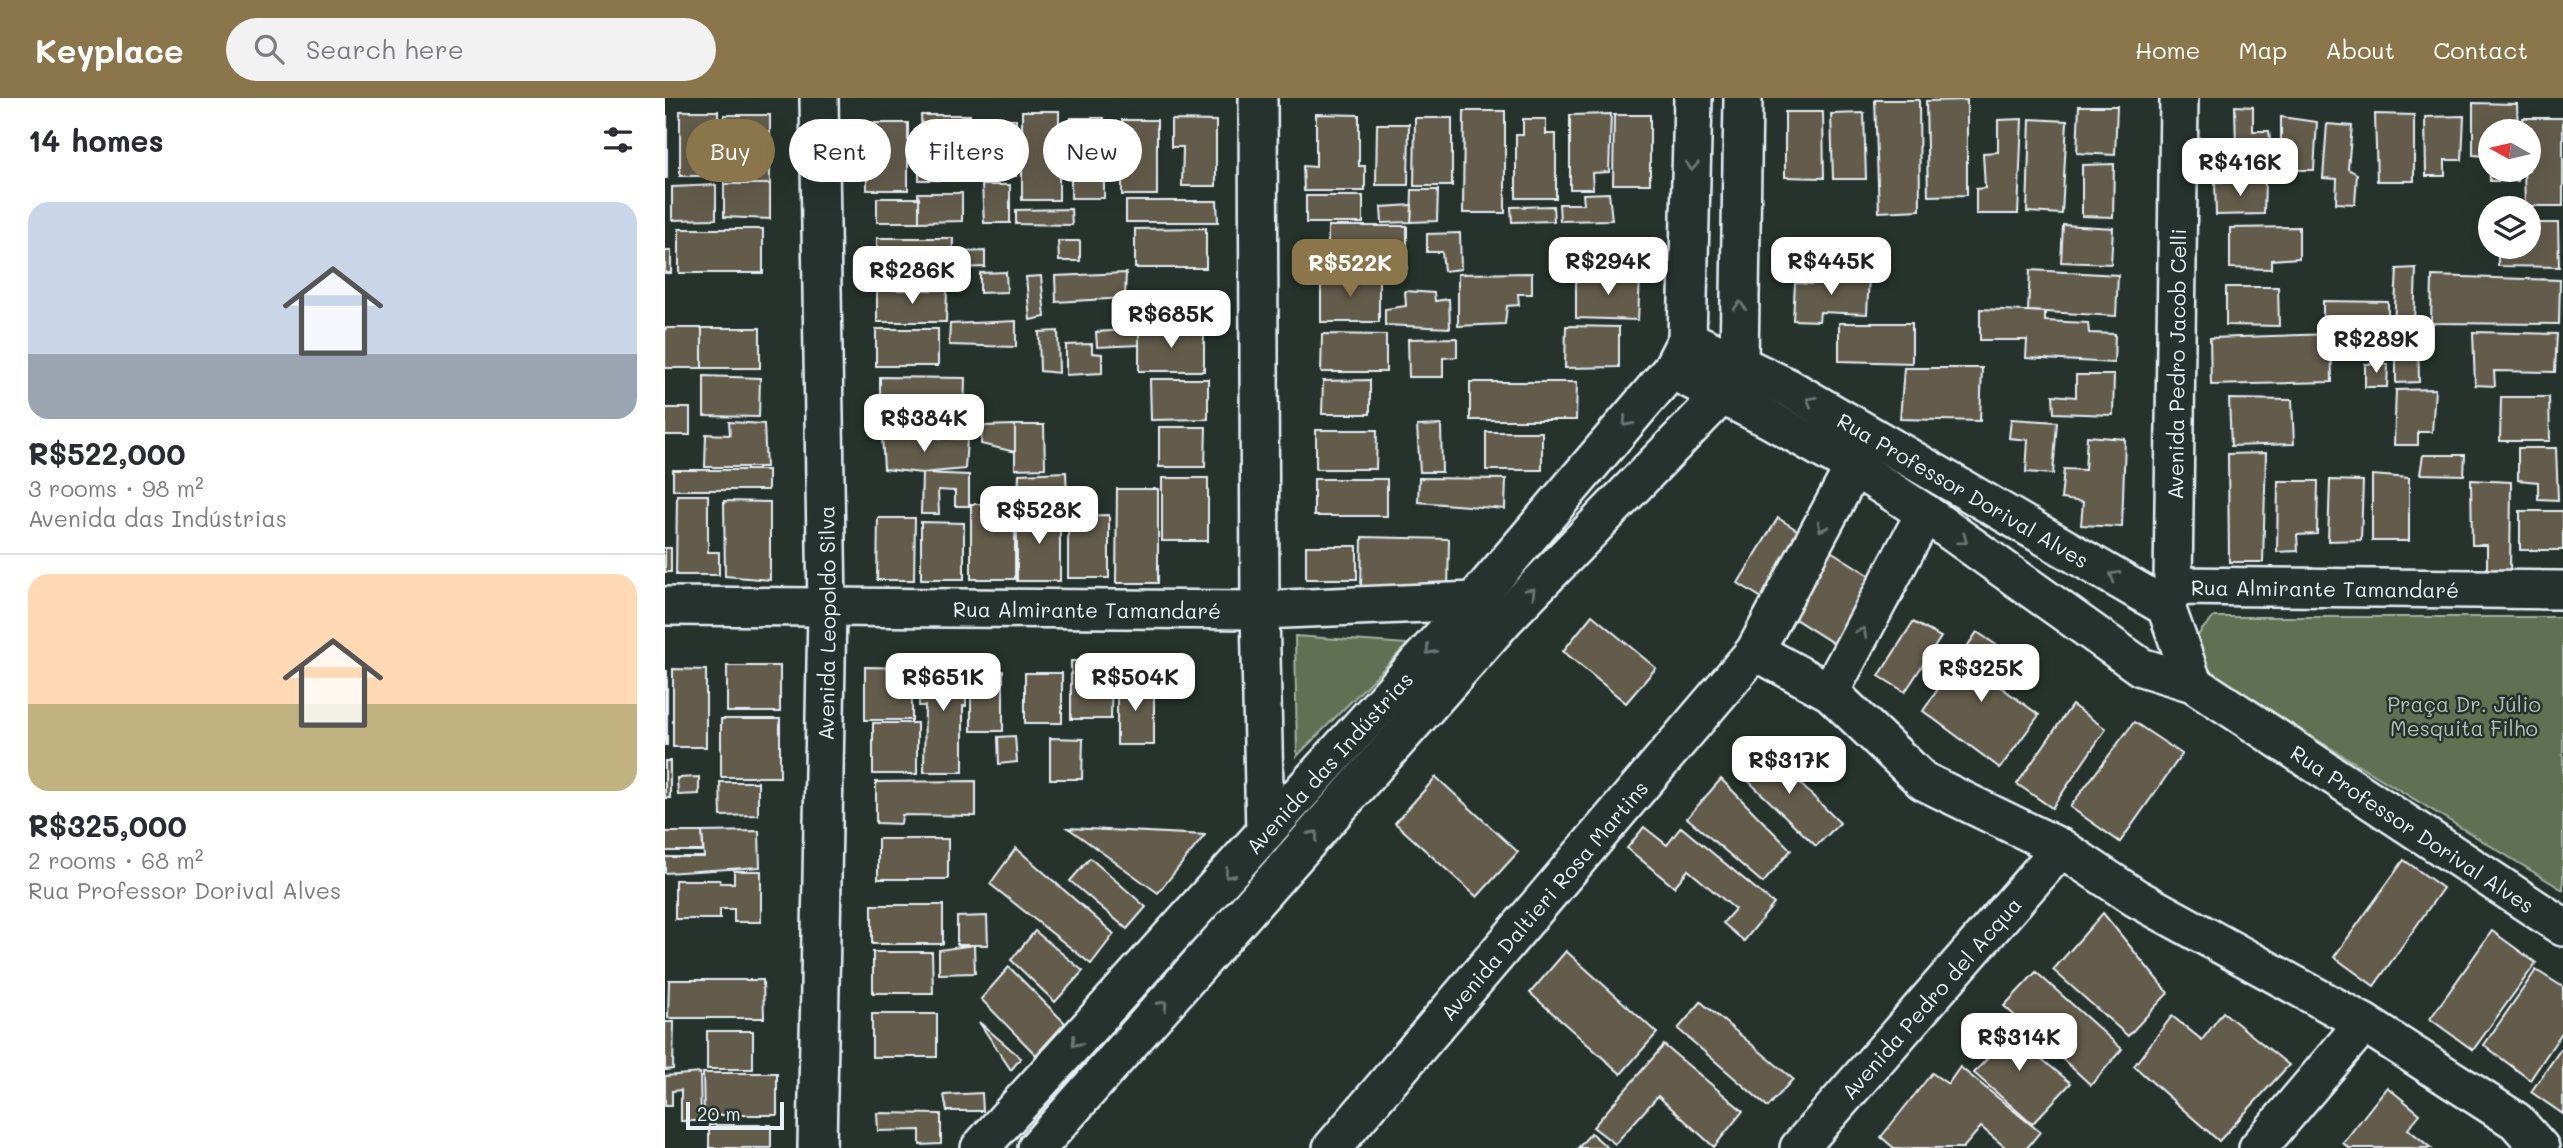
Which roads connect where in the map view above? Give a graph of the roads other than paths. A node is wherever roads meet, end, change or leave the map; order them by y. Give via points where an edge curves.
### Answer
1 (819, 98) edge
2 (1258, 98) edge
3 (1693, 98) edge
4 (1743, 98) edge
5 (2179, 98) edge
6 (1679, 355) junction
7 (1739, 363) junction
8 (1722, 395) junction
9 (1854, 467) junction
10 (1925, 513) junction
11 (2563, 590) edge
12 (2169, 597) junction
13 (1474, 601) junction
14 (665, 606) edge
15 (827, 609) junction
16 (1260, 610) junction
17 (1504, 620) junction
18 (1755, 651) junction
19 (2141, 667) junction
20 (2193, 683) junction
21 (1830, 692) junction
22 (1265, 833) junction
23 (2061, 848) junction
24 (2563, 927) edge
25 (2364, 1023) junction
26 (817, 1148) edge
27 (980, 1148) edge
28 (1037, 1148) edge
29 (1332, 1148) edge
30 (1799, 1148) edge
31 (2258, 1148) edge
32 (2540, 1148) edge

1 - 15 street, Avenida Leopoldo Silva
2 - 16 street
3 -> 6 street
7 -> 4 street
5 - 12 street, Avenida Pedro Jacob Celli
6 - 7 street, Rua Professor Dorival Alves
6 - 8 street, Rua Professor Dorival Alves
6 -> 13 street, Avenida das Indústrias
7 - 8 street, Avenida das Indústrias
12 -> 7 street, Rua Professor Dorival Alves
8 - 9 street, Rua Professor Dorival Alves
17 -> 8 street, Avenida das Indústrias
9 - 10 street, Rua Professor Dorival Alves
9 -> 18 street, Avenida Daltieri Rosa Martins
10 -> 19 street, Rua Professor Dorival Alves
21 -> 10 street
11 - 12 street, Rua Almirante Tamandaré
12 - 19 street, Rua Almirante Tamandaré
12 - 20 street
13 - 16 street, Rua Almirante Tamandaré
13 - 17 street
13 -> 22 street, Avenida das Indústrias
14 - 15 street, Rua Almirante Tamandaré
15 - 16 street, Rua Almirante Tamandaré
15 - 26 street, Avenida Leopoldo Silva
16 - 22 street
28 -> 17 street, Avenida das Indústrias
18 - 21 street
18 - 29 street, Avenida Daltieri Rosa Martins
19 - 20 street, Rua Professor Dorival Alves
20 - 24 street, Rua Professor Dorival Alves
21 - 23 street via 1923,781
22 -> 27 street, Avenida das Indústrias
23 - 25 street via 2136,898
23 - 30 street, Avenida Pedro del Acqua
25 - 31 street
25 - 32 street via 2516,1121

